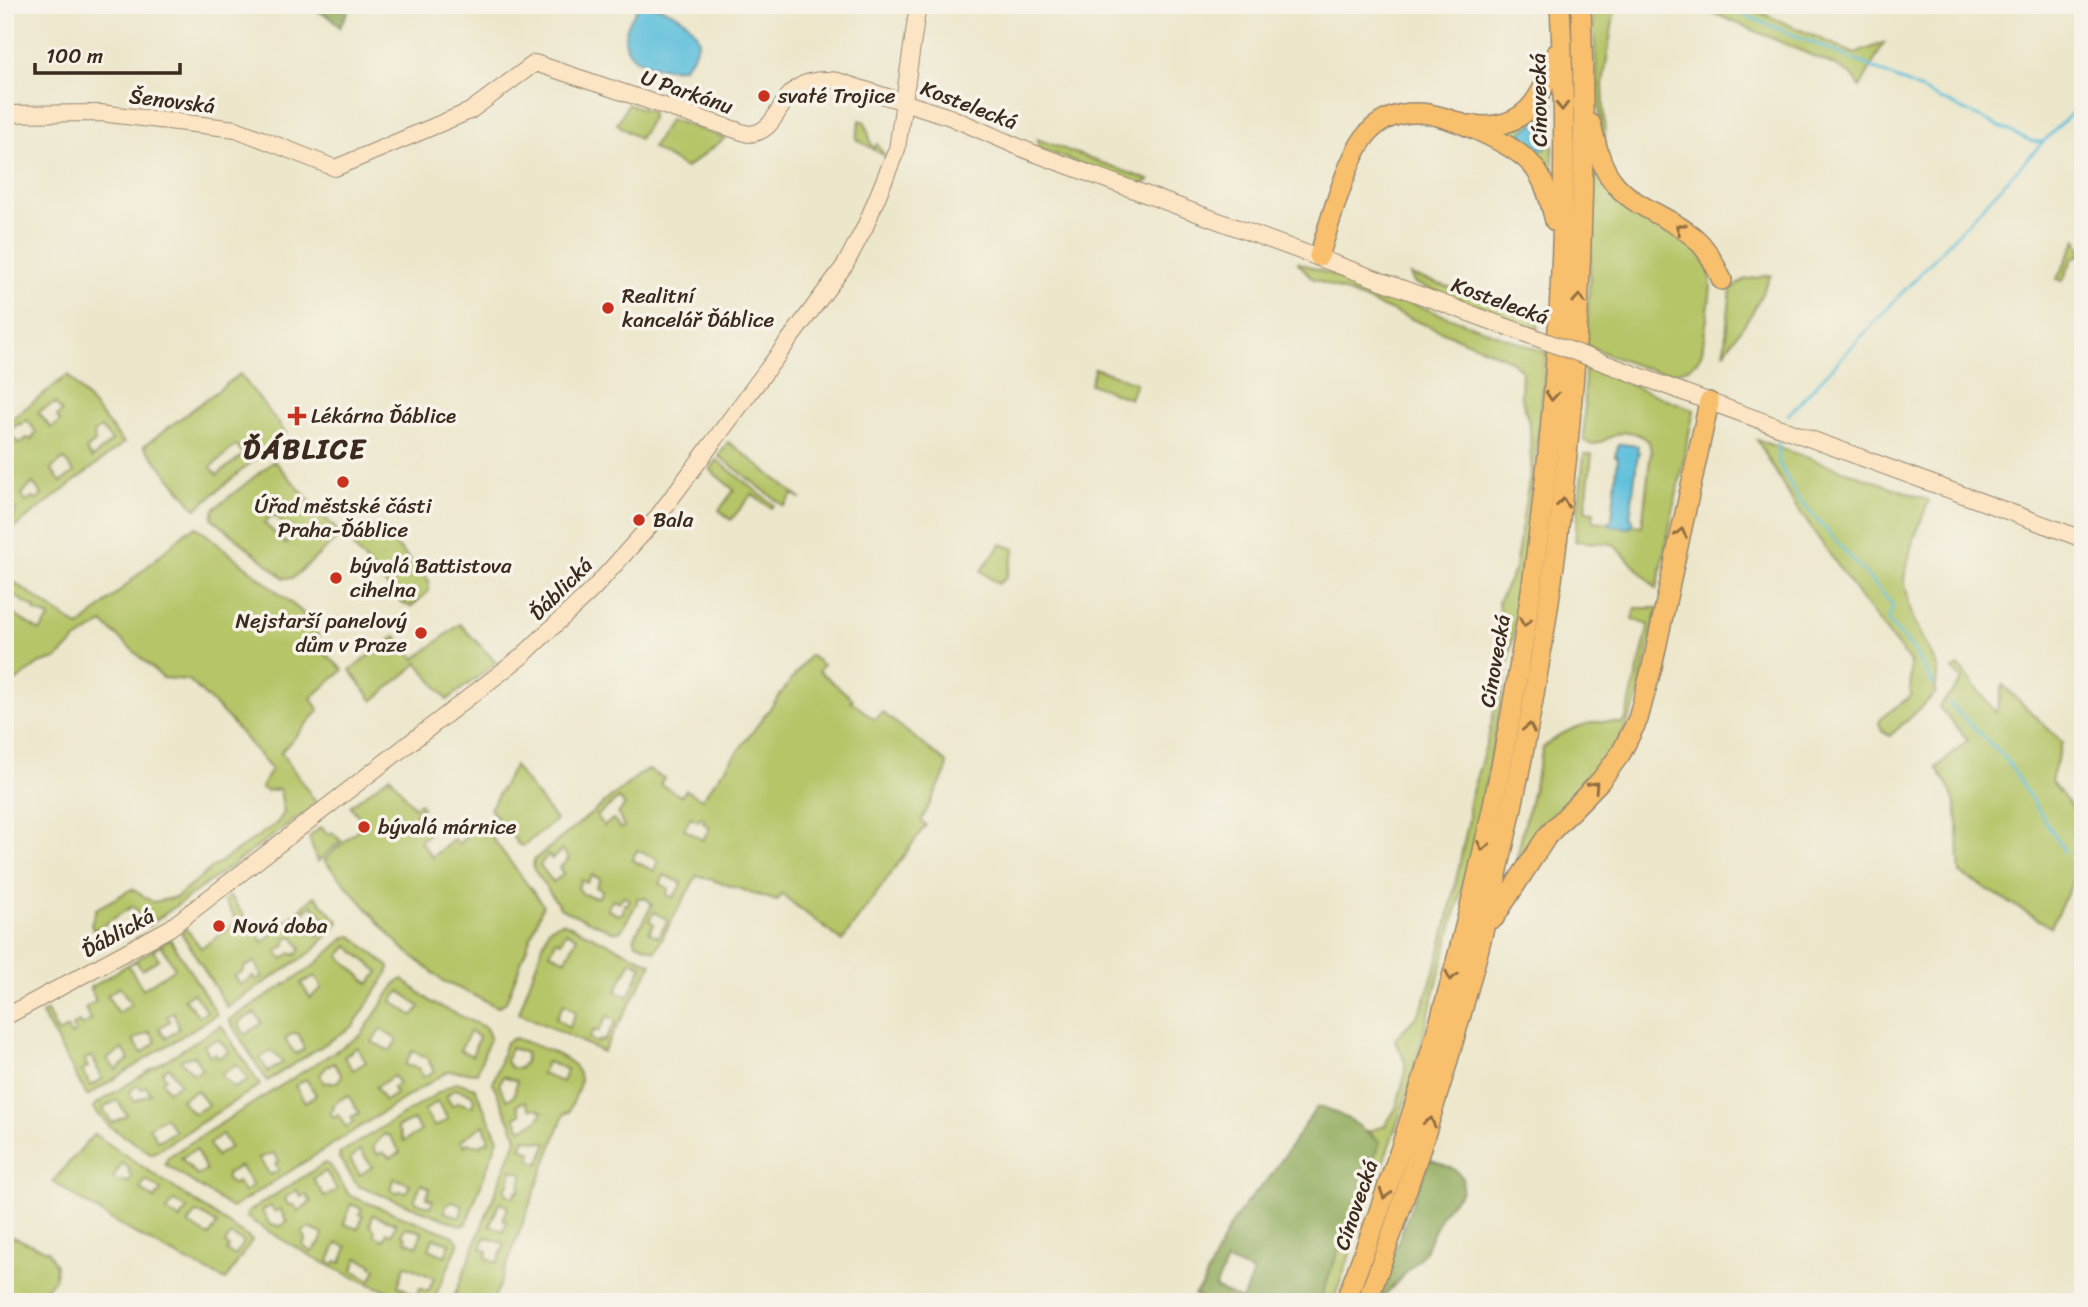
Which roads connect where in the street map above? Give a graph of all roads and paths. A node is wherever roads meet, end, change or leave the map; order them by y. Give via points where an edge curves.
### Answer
1 (918, 5) edge
2 (1560, 5) edge
3 (1581, 5) edge
4 (1562, 37) junction
5 (1584, 94) junction
6 (903, 102) junction
7 (5, 114) edge
8 (1451, 122) junction
9 (327, 167) joint
10 (1561, 244) junction
11 (1319, 256) junction
12 (1722, 280) dead end
13 (1709, 402) junction
14 (2083, 539) edge
15 (1486, 931) junction
16 (5, 1017) edge
17 (1345, 1302) edge
18 (1367, 1302) edge

1 - 6 main road, Ďáblická
2 - 4 highway, Cínovecká
3 - 5 highway, Cínovecká
4 - 8 highway via 1546,84 1528,110 1494,126
4 -> 10 highway, Cínovecká
12 -> 5 highway via 1695,238 1622,192 1611,179 1601,161
15 -> 5 highway, Cínovecká via 1539,675 1563,501 1578,330
6 - 9 main road, U Parkánu via 838,81 808,81 789,93 763,130 748,134 535,63 453,120 343,166
6 - 11 main road, Kostelecká
6 - 16 main road, Ďáblická via 897,149 887,179 845,265 655,520 593,589 502,673 170,928
7 - 9 main road, Šenovská via 100,113 236,129
8 - 10 highway via 1511,147 1533,166 1546,188
8 - 11 highway via 1419,113 1404,114 1370,131 1354,157
10 -> 17 highway, Cínovecká via 1542,497 1500,771 1437,1025 1373,1231
11 - 13 main road, Kostelecká, bridge
13 - 14 main road, Kostelecká
15 -> 13 highway via 1547,836 1614,762 1638,719
18 -> 15 highway, Cínovecká via 1424,1141

